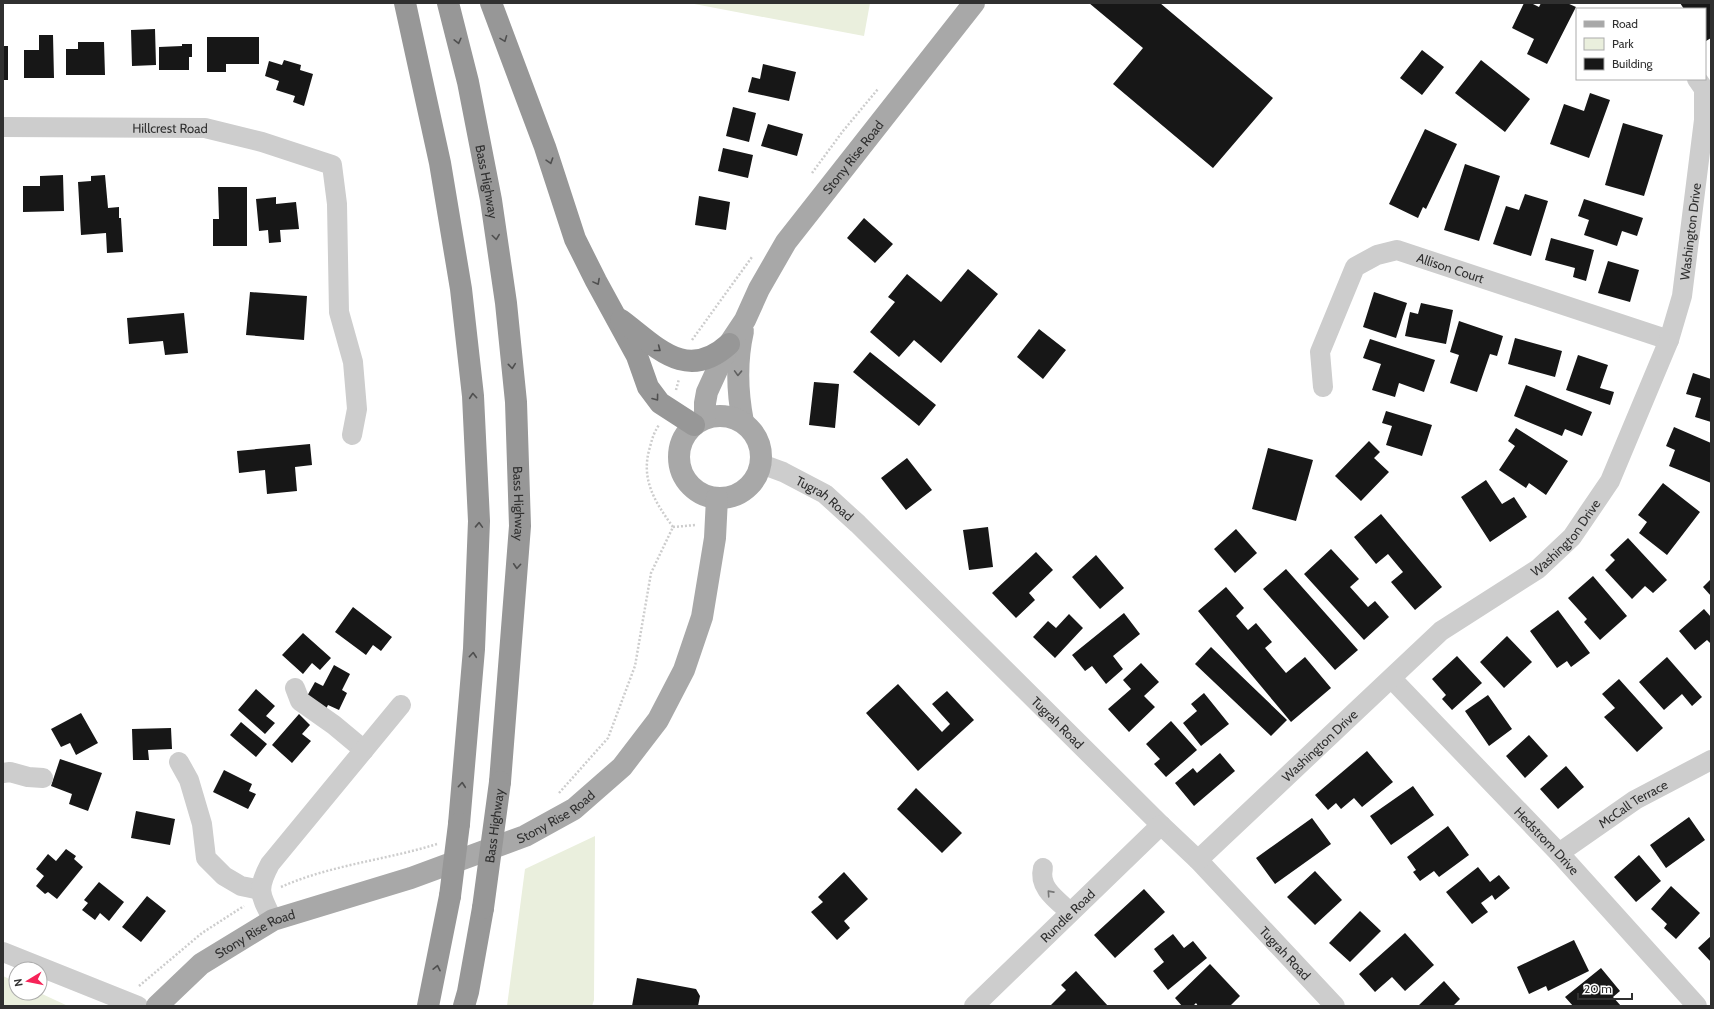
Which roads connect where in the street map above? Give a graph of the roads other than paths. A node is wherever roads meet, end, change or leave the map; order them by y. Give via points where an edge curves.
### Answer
1 (405, 3) edge
2 (448, 3) edge
3 (491, 3) edge
4 (974, 3) edge
5 (1698, 80) edge
6 (3, 127) edge
7 (616, 317) junction
8 (745, 320) junction
9 (1669, 340) junction
10 (730, 344) junction
11 (1323, 387) dead end
12 (700, 421) junction
13 (743, 422) junction
14 (352, 435) dead end
15 (761, 464) junction
16 (717, 498) junction
17 (1392, 679) junction
18 (295, 688) dead end
19 (401, 705) dead end
20 (364, 750) junction
21 (1711, 760) edge
22 (179, 762) dead end
23 (3, 773) edge
24 (43, 778) dead end
25 (1161, 825) junction
26 (1559, 853) junction
27 (1198, 860) junction
28 (1043, 868) dead end
29 (261, 890) junction
30 (1070, 912) junction
31 (273, 920) junction
32 (3, 952) edge
33 (138, 1006) edge
34 (157, 1006) edge
35 (428, 1006) edge
36 (464, 1006) edge
37 (974, 1006) edge
38 (1335, 1006) edge
39 (1697, 1006) edge

35 -> 1 highway, bridge via 450,896 459,824 474,649 479,521 473,396 461,289 440,164
2 -> 36 highway, Bass Highway, bridge via 468,82 491,200 506,303 516,402 520,526 500,782 483,908
3 -> 7 highway via 545,147 575,238
4 - 8 main road, Stony Rise Road via 786,242 759,289
5 - 9 street, Washington Drive via 1704,89 1704,120 1682,296
6 - 14 street, Hillcrest Road via 205,128 262,142 332,165 337,204 339,312 353,362 358,409
7 -> 10 highway via 664,353 681,360 700,361 714,356
7 -> 12 highway via 637,356 648,387 655,398 660,403
8 - 10 main road, Stony Rise Road
8 -> 13 main road, Stony Rise Road via 738,376
9 - 11 street, Allison Court via 1397,250 1377,255 1355,267 1320,352
9 - 17 street, Washington Drive via 1610,481 1572,537 1538,569 1441,630
10 - 12 main road, Stony Rise Road via 707,392
12 - 13 main road via 725,416
12 - 16 main road via 684,436 680,450 680,465 690,485 703,494
13 - 15 main road via 758,440
15 - 16 main road via 756,476 743,491
15 - 25 street, Tugrah Road via 826,494 835,502
16 - 31 main road, Stony Rise Road via 715,538 702,617 684,670 658,720 622,767 574,809 525,836 411,878
17 - 26 street, Hedstrom Drive
17 - 27 street, Washington Drive
18 - 20 street via 300,701
19 - 20 street
20 - 29 street via 270,864
21 - 26 street, McCall Terrace via 1635,800
22 - 29 street via 189,780 200,817 206,858 224,876 241,886
23 - 24 street
25 - 27 street, Tugrah Road
25 - 30 street, Rundle Road
26 - 39 street, Hedstrom Drive
27 - 38 street, Tugrah Road
30 -> 28 street via 1044,885 1041,875
29 - 31 street via 260,896
30 - 37 street, Rundle Road
31 - 34 main road, Stony Rise Road via 201,964
32 - 33 street

